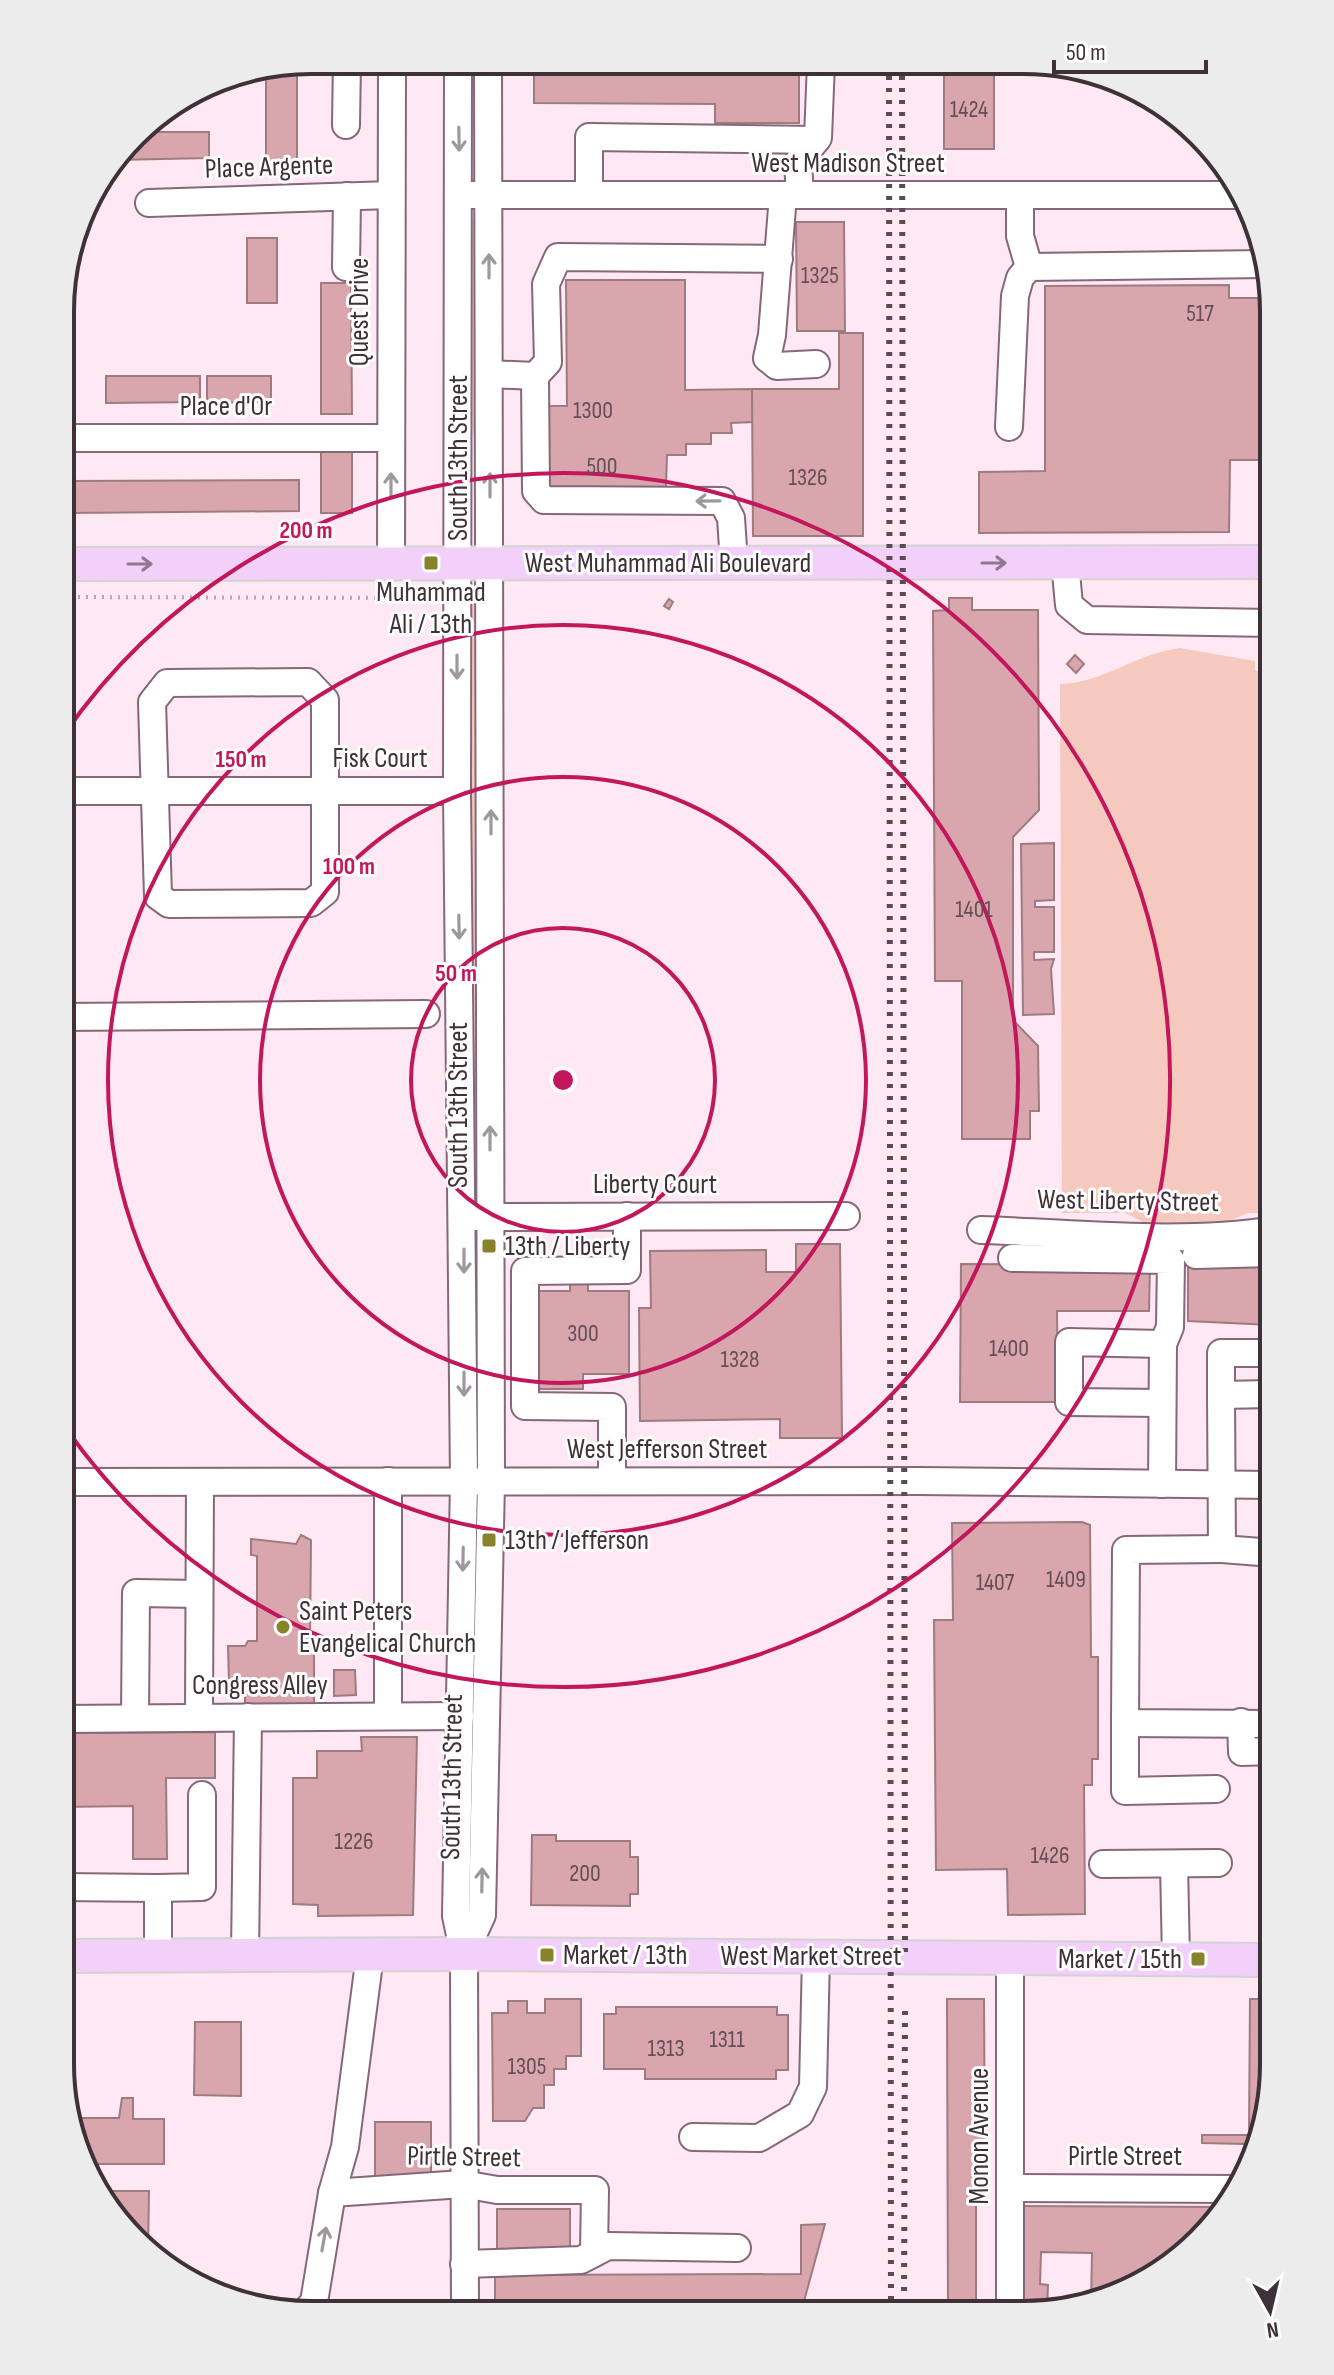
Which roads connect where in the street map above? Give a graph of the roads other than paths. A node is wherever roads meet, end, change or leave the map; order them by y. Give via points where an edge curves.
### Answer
1 (820, 74) edge
2 (347, 75) edge
3 (392, 75) edge
4 (458, 75) edge
5 (488, 75) edge
6 (346, 125) dead end
7 (816, 140) junction
8 (391, 195) junction
9 (460, 195) junction
10 (488, 195) junction
11 (589, 195) junction
12 (792, 195) junction
13 (1020, 195) junction
14 (1229, 195) edge
15 (347, 196) junction
16 (149, 203) dead end
17 (779, 259) junction
18 (1255, 264) edge
19 (346, 267) dead end
20 (1029, 267) junction
21 (816, 364) dead end
22 (489, 374) junction
23 (535, 376) junction
24 (1009, 427) dead end
25 (74, 438) edge
26 (391, 438) junction
27 (1065, 562) junction
28 (1260, 562) edge
29 (391, 563) junction
30 (490, 563) junction
31 (734, 563) junction
32 (74, 564) edge
33 (449, 576) junction
34 (1260, 623) edge
35 (154, 790) junction
36 (324, 790) junction
37 (74, 791) edge
38 (457, 791) junction
39 (426, 1014) dead end
40 (74, 1017) edge
41 (477, 1216) junction
42 (627, 1216) junction
43 (846, 1216) dead end
44 (981, 1230) dead end
45 (1259, 1233) edge
46 (1259, 1253) edge
47 (1196, 1255) dead end
48 (1012, 1258) dead end
49 (1163, 1344) junction
50 (1259, 1353) edge
51 (1259, 1394) edge
52 (1221, 1395) junction
53 (1162, 1403) junction
54 (388, 1481) junction
55 (464, 1481) junction
56 (491, 1481) junction
57 (612, 1481) junction
58 (74, 1482) edge
59 (200, 1482) junction
60 (1162, 1484) junction
61 (1223, 1484) junction
62 (1259, 1485) edge
63 (1222, 1549) junction
64 (1259, 1552) edge
65 (199, 1594) junction
66 (388, 1716) junction
67 (460, 1716) junction
68 (248, 1717) junction
69 (135, 1718) junction
70 (199, 1718) junction
71 (74, 1719) edge
72 (1241, 1722) junction
73 (1125, 1723) junction
74 (1259, 1723) edge
75 (1259, 1751) edge
76 (1216, 1789) dead end
77 (202, 1795) dead end
78 (1218, 1863) dead end
79 (1103, 1864) dead end
80 (1174, 1864) junction
81 (74, 1887) edge
82 (202, 1887) junction
83 (246, 1887) junction
84 (158, 1888) junction
85 (464, 1954) junction
86 (245, 1955) junction
87 (370, 1955) junction
88 (74, 1956) edge
89 (158, 1956) junction
90 (816, 1956) junction
91 (1010, 1957) junction
92 (1176, 1959) junction
93 (1259, 1960) edge
94 (693, 2137) dead end
95 (463, 2184) junction
96 (1011, 2188) junction
97 (1223, 2189) edge
98 (332, 2193) junction
99 (737, 2248) dead end
100 (594, 2253) junction
101 (464, 2264) junction
102 (314, 2301) edge
103 (465, 2301) edge
104 (1010, 2301) edge

1 - 7 street
2 - 6 street
3 - 8 street, Quest Drive
4 -> 9 street, South 13th Street
5 - 10 street, South 13th Street
7 - 11 street via 589,137
7 - 12 street via 798,162
8 - 15 street, Place Argente
8 - 26 street, Quest Drive
9 - 10 street, West Madison Street
9 - 33 street, South 13th Street
10 - 11 street, West Madison Street
22 -> 10 street, South 13th Street
11 - 12 street, West Madison Street
12 - 13 street, West Madison Street
12 - 17 street
13 - 14 street, West Madison Street
13 - 20 street via 1020,236
15 - 16 street, Place Argente
15 - 19 street
17 - 21 street via 767,358 777,366
17 - 23 street via 558,257 546,284 548,362
18 - 20 street
20 - 24 street via 1015,296
22 - 23 street
30 -> 22 street, South 13th Street
31 -> 23 street via 731,518 722,501 544,500 536,491
25 - 26 street, Place d'Or
29 -> 26 street, Quest Drive
27 - 28 main road, West Muhammad Ali Boulevard
31 -> 27 main road, West Muhammad Ali Boulevard
27 - 34 street via 1069,605 1087,620
32 -> 29 main road, West Muhammad Ali Boulevard
29 - 33 main road, West Muhammad Ali Boulevard
30 - 31 main road, West Muhammad Ali Boulevard
30 - 33 main road, West Muhammad Ali Boulevard
41 -> 30 street, South 13th Street
33 -> 38 street, South 13th Street
35 - 36 street, Fisk Court
35 - 36 street via 152,702 167,683 308,682 325,700
35 - 36 street via 158,896 169,904 232,904 311,903 325,892
35 - 37 street, Fisk Court
36 - 38 street, Fisk Court
38 -> 41 street, South 13th Street
39 - 40 street
41 - 42 street, Liberty Court
41 -> 55 street, South 13th Street
41 - 56 street, South 13th Street
42 - 43 street, Liberty Court
42 - 57 street via 627,1270 525,1271 525,1406 612,1407
44 - 45 street, West Liberty Street
46 - 47 street
48 - 49 street via 1171,1260 1170,1327
49 - 53 street
49 - 53 street via 1069,1342 1069,1402
50 - 52 street via 1221,1353
51 - 52 street
52 - 61 street
53 - 60 street
54 - 55 street, West Jefferson Street
54 - 59 street, West Jefferson Street
54 - 66 street
55 - 56 street, West Jefferson Street
55 -> 67 street, South 13th Street
56 - 57 street, West Jefferson Street
85 -> 56 street, South 13th Street via 482,1915
57 - 60 street, West Jefferson Street
58 - 59 street, West Jefferson Street
59 - 65 street
60 - 61 street, West Jefferson Street
61 - 62 street, West Jefferson Street
61 - 63 street
63 - 64 street
63 - 73 street via 1126,1550
65 - 69 street via 136,1593
65 - 70 street
66 - 67 street, Congress Alley
66 - 68 street, Congress Alley
67 - 85 street, South 13th Street via 456,1916
68 - 70 street, Congress Alley
68 - 83 street
69 - 70 street, Congress Alley
69 - 71 street, Congress Alley
72 - 73 street
72 - 74 street
72 - 75 street via 1242,1752
73 - 76 street via 1125,1791
77 - 82 street
78 - 80 street
79 - 80 street
80 - 92 street
81 - 84 street
82 - 83 street
82 - 84 street
83 - 86 street
84 - 89 street
85 - 87 main road, West Market Street
85 - 90 main road, West Market Street
85 - 95 street, South 13th Street
86 - 87 main road, West Market Street
86 - 89 main road, West Market Street
87 - 98 street via 345,2147
88 - 89 main road, West Market Street
90 - 91 main road, West Market Street
90 - 94 street via 813,2087 800,2114 759,2138
91 - 92 main road, West Market Street
91 - 96 street, Monon Avenue
92 - 93 main road, West Market Street
95 - 98 street, Pirtle Street
95 - 100 street, Pirtle Street via 497,2190 595,2190
95 - 101 street, South 13th Street
96 - 97 street, Pirtle Street
96 - 104 street, Monon Avenue
102 -> 98 street
99 - 100 street via 608,2246
100 - 101 street via 581,2260
101 - 103 street, South 13th Street

